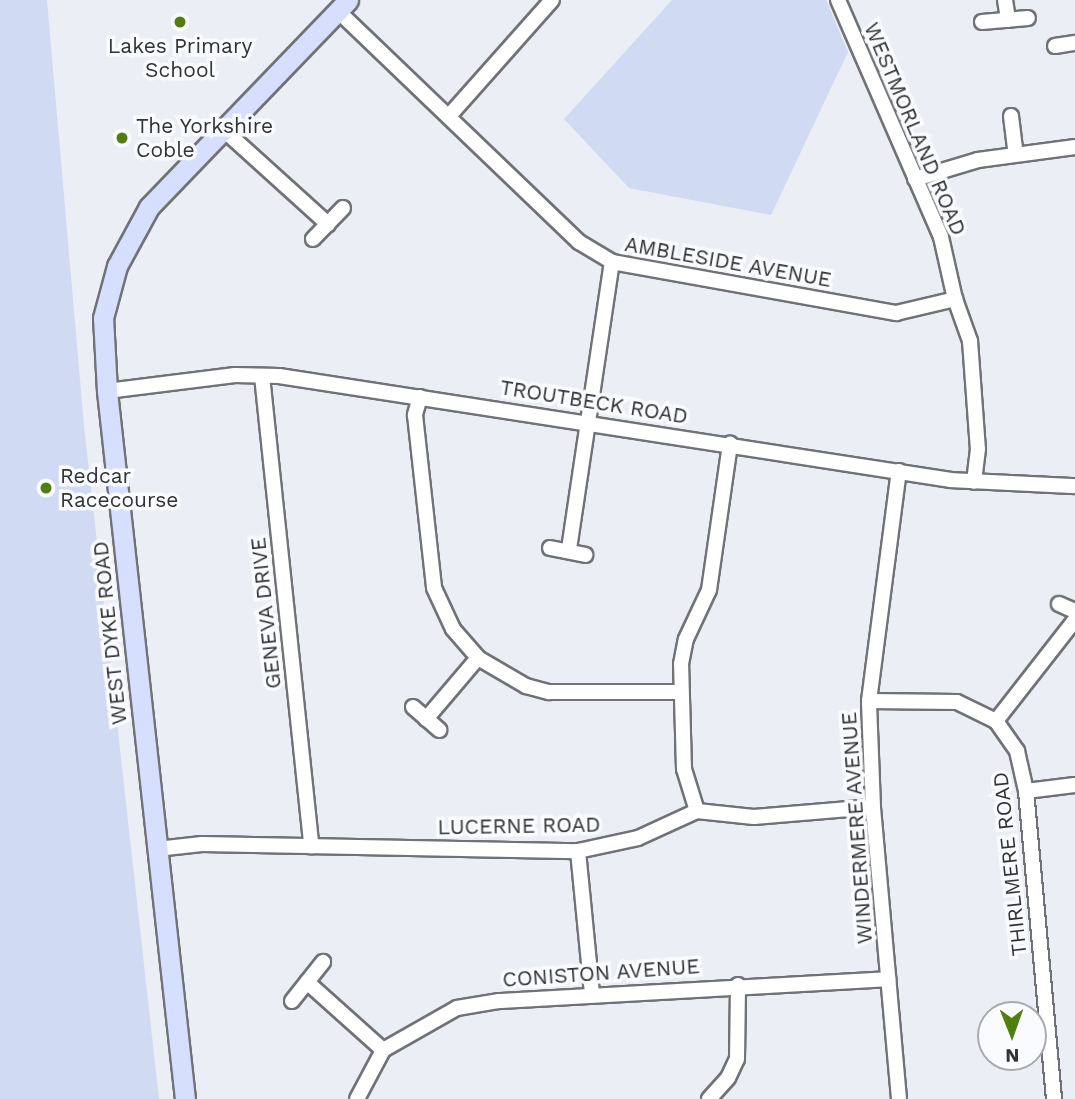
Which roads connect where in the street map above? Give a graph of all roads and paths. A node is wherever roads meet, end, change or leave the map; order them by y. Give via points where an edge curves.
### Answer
1 (552, 0) edge
2 (838, 0) edge
3 (1005, 0) edge
4 (343, 6) edge
5 (1028, 18) dead end
6 (1008, 20) junction
7 (982, 22) dead end
8 (1075, 43) edge
9 (1055, 46) dead end
10 (449, 116) junction
11 (1011, 116) dead end
12 (225, 131) junction
13 (1075, 147) edge
14 (1016, 154) junction
15 (915, 179) junction
16 (343, 208) dead end
17 (328, 224) junction
18 (313, 239) dead end
19 (612, 262) junction
20 (955, 299) junction
21 (262, 376) junction
22 (107, 391) junction
23 (419, 397) junction
24 (587, 423) junction
25 (730, 444) junction
26 (899, 471) junction
27 (974, 482) junction
28 (1075, 486) edge
29 (550, 548) dead end
30 (569, 549) junction
31 (585, 555) dead end
32 (1059, 604) dead end
33 (1075, 611) edge
34 (1075, 620) edge
35 (478, 657) junction
36 (680, 692) junction
37 (869, 701) junction
38 (413, 707) dead end
39 (426, 719) junction
40 (996, 721) junction
41 (439, 730) dead end
42 (1075, 785) edge
43 (1026, 791) junction
44 (873, 807) junction
45 (697, 811) junction
46 (311, 846) junction
47 (157, 849) junction
48 (578, 851) junction
49 (323, 962) dead end
50 (888, 979) junction
51 (307, 982) junction
52 (737, 985) junction
53 (592, 995) junction
54 (292, 1002) dead end
55 (383, 1050) junction
56 (185, 1099) edge
57 (357, 1099) edge
58 (709, 1099) edge
59 (899, 1099) edge
60 (1054, 1099) edge

1 - 10 street
2 - 15 street, WESTMORLAND ROAD
3 - 6 street
4 - 10 street, AMBLESIDE AVENUE
4 - 12 street, WEST DYKE ROAD
5 - 6 street
6 - 7 street
8 - 9 street
10 - 19 street, AMBLESIDE AVENUE via 579,242
11 - 14 street
12 - 17 street
12 - 22 street, WEST DYKE ROAD via 149,207 117,266 103,318
13 - 14 street
14 - 15 street
15 - 20 street, WESTMORLAND ROAD via 941,237
16 - 17 street
17 - 18 street
19 - 20 street, AMBLESIDE AVENUE via 896,313
19 - 24 street
20 - 27 street, WESTMORLAND ROAD via 970,341 978,452
21 - 22 street, TROUTBECK ROAD
21 - 23 street, TROUTBECK ROAD
21 - 46 street, GENEVA DRIVE
22 - 47 street, WEST DYKE ROAD
23 - 24 street, TROUTBECK ROAD
23 - 35 street via 415,415 434,588 453,629
24 - 25 street, TROUTBECK ROAD
24 - 30 street
25 - 26 street, TROUTBECK ROAD
25 - 36 street via 714,569 686,639
26 - 27 street, TROUTBECK ROAD
26 - 37 street, WINDERMERE AVENUE
27 - 28 street, TROUTBECK ROAD
29 - 30 street
30 - 31 street
32 - 33 street
34 - 40 street
35 - 36 street via 526,686 549,692
35 - 39 street
36 - 45 street via 684,769
37 - 40 street, THIRLMERE ROAD via 957,702
37 - 44 street, WINDERMERE AVENUE
38 - 39 street
39 - 41 street
40 - 43 street, THIRLMERE ROAD via 1017,751
42 - 43 street
43 - 60 street, THIRLMERE ROAD
44 - 45 street via 754,817
44 - 50 street, WINDERMERE AVENUE
45 - 48 street, LUCERNE ROAD via 638,838
46 - 47 street, LUCERNE ROAD via 202,844
46 - 48 street, LUCERNE ROAD
47 - 56 street, WEST DYKE ROAD
48 - 53 street
49 - 51 street
50 - 52 street, CONISTON AVENUE
50 - 59 street, WINDERMERE AVENUE
51 - 54 street
51 - 55 street
52 - 53 street, CONISTON AVENUE
52 - 58 street via 737,1059 728,1078
53 - 55 street, CONISTON AVENUE via 457,1008
55 - 57 street

